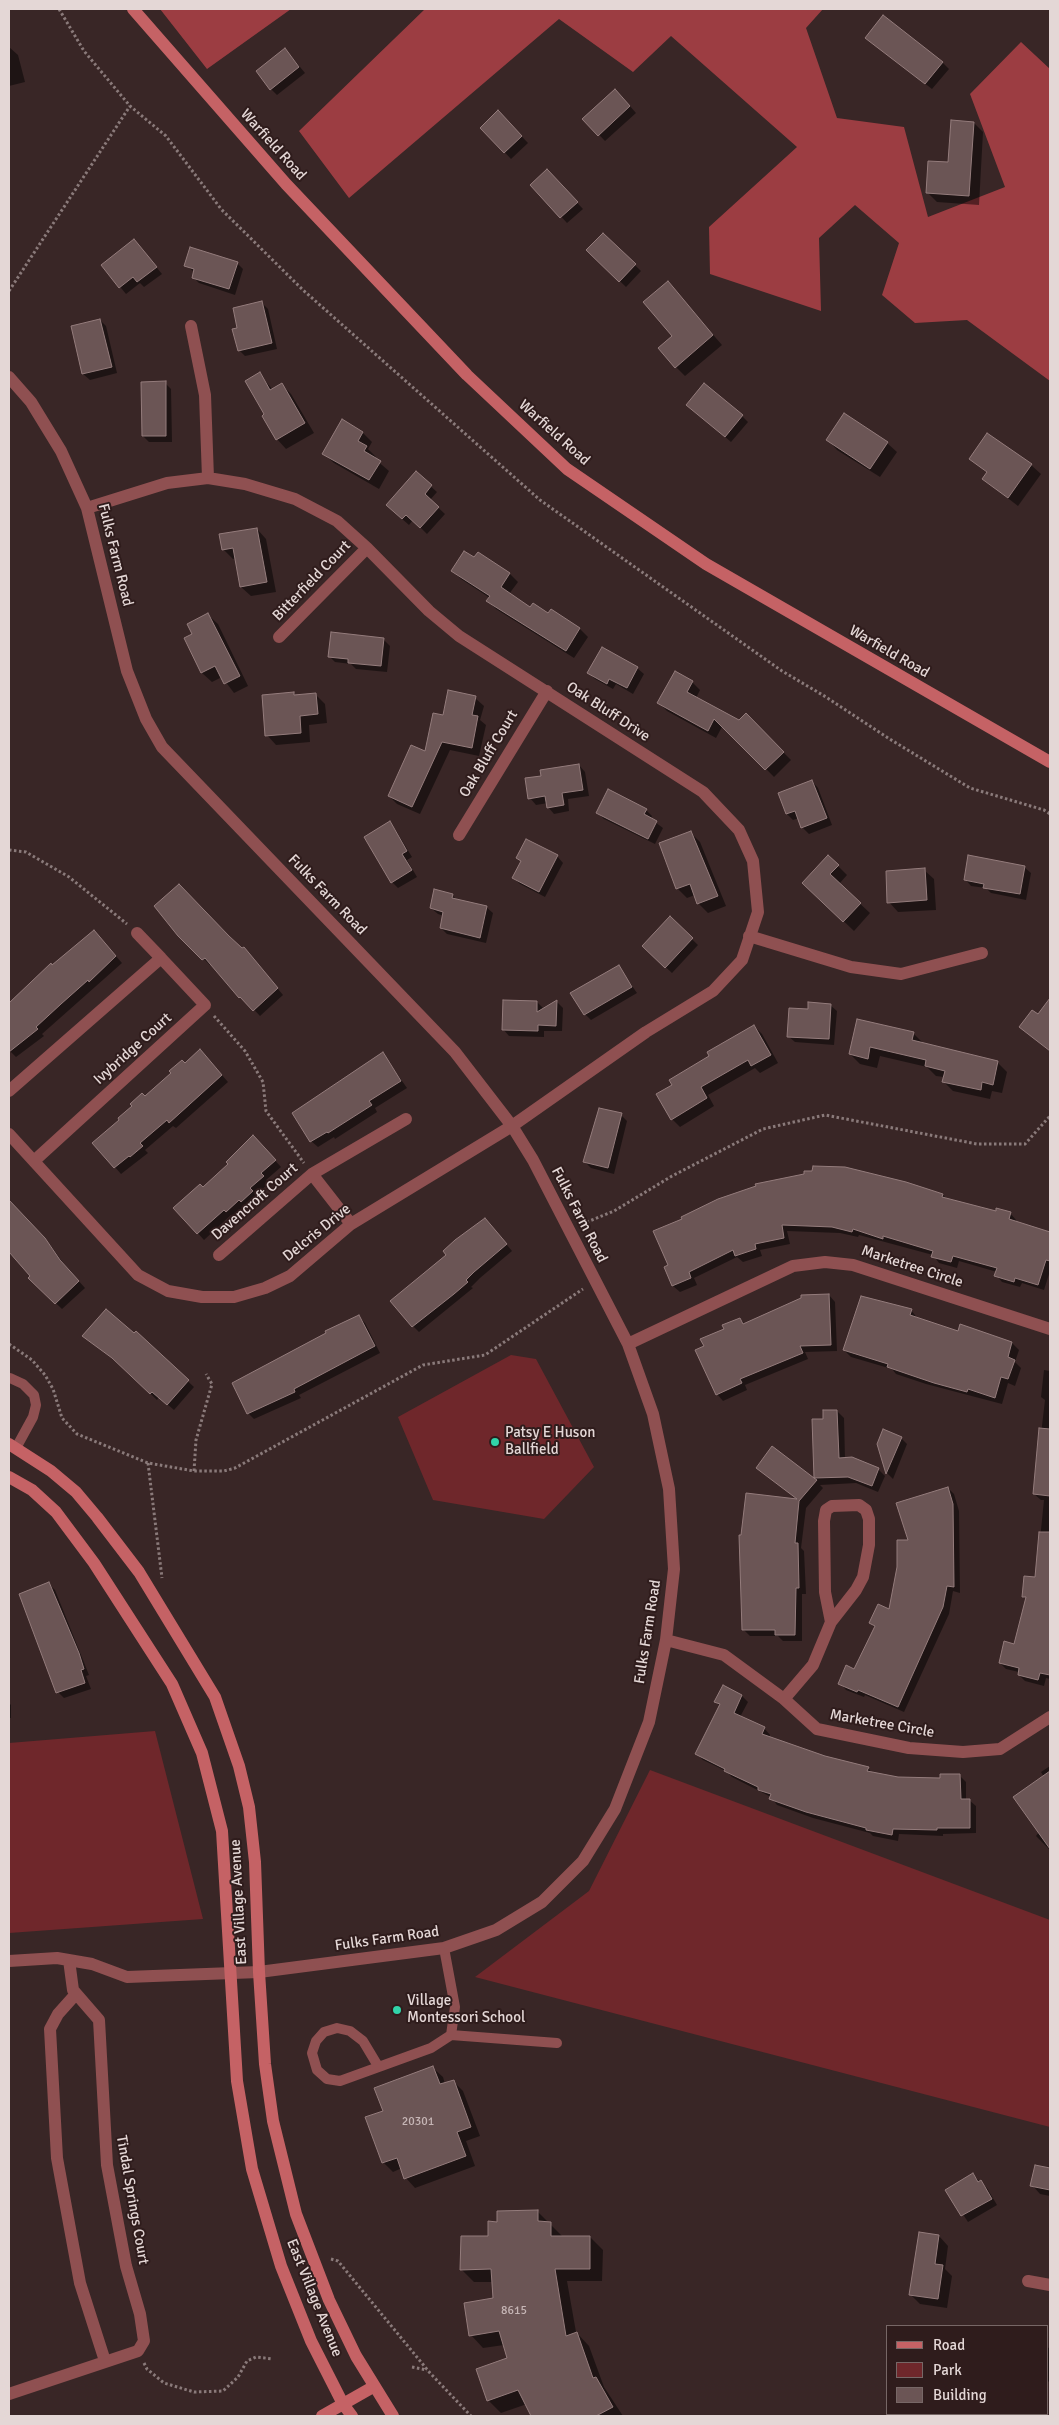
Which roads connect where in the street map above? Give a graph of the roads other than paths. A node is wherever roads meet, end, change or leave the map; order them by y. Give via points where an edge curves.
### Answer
1 (133, 9) edge
2 (191, 326) dead end
3 (9, 377) edge
4 (208, 478) junction
5 (87, 508) junction
6 (367, 548) junction
7 (279, 637) dead end
8 (547, 691) junction
9 (1050, 762) edge
10 (459, 835) dead end
11 (138, 933) road end
12 (749, 936) junction
13 (982, 953) dead end
14 (161, 958) junction
15 (9, 1091) edge
16 (406, 1118) dead end
17 (512, 1126) junction
18 (9, 1134) edge
19 (34, 1161) junction
20 (312, 1174) junction
21 (351, 1224) junction
22 (219, 1255) dead end
23 (1050, 1329) edge
24 (628, 1344) junction
25 (10, 1378) edge
26 (12, 1446) edge
27 (9, 1477) edge
28 (830, 1622) junction
29 (666, 1640) junction
30 (784, 1699) junction
31 (1050, 1717) edge
32 (444, 1948) junction
33 (69, 1960) junction
34 (9, 1961) edge
35 (258, 1972) junction
36 (232, 1974) junction
37 (76, 1995) junction
38 (451, 2035) junction
39 (557, 2043) dead end
40 (378, 2066) junction
41 (1028, 2281) dead end
42 (1050, 2285) edge
43 (105, 2361) junction
44 (373, 2387) junction
45 (9, 2394) edge
46 (343, 2404) junction
47 (322, 2416) edge
48 (352, 2416) edge
49 (393, 2416) edge

1 - 9 street, Warfield Road via 286,184 467,375 567,469 706,564
2 - 4 street via 205,395
3 - 5 street, Fulks Farm Road via 32,402 56,442
4 - 5 street, Oak Bluff Drive via 167,483
4 - 6 street, Oak Bluff Drive via 245,484 296,499 336,521
5 - 17 street, Fulks Farm Road via 127,671 146,719 162,747 455,1052
6 - 7 street, Bitterfield Court
6 - 8 street, Oak Bluff Drive via 429,611 459,636
8 - 10 street, Oak Bluff Court
8 - 12 street, Oak Bluff Drive via 703,792 739,830 754,861 758,912
11 - 14 street
12 - 13 street via 851,967 901,974
12 - 17 street, Oak Bluff Drive via 742,960 712,991 646,1032
14 - 15 street
14 - 19 street, Ivybridge Court via 205,1005
16 - 20 street, Davencroft Court
17 - 21 street, Delcris Drive
17 - 24 street, Fulks Farm Road via 533,1160
18 - 19 street, Delcris Drive
19 - 21 street, Delcris Drive via 138,1275 168,1291 202,1297 234,1297 265,1288 290,1276
20 - 21 street, Davencroft Court
20 - 22 street, Davencroft Court
23 - 24 street, Marketree Circle via 853,1265 825,1262 793,1266
24 - 29 street, Fulks Farm Road via 653,1414 669,1490 674,1569
25 - 26 lane via 23,1384 34,1395 36,1405 33,1417
26 - 35 street, East Village Avenue via 51,1471 98,1517 139,1572 215,1697 239,1766 249,1807 255,1862
27 - 36 street, East Village Avenue via 32,1490 56,1512 94,1563 172,1684 202,1753 222,1831
28 - 28 street via 856,1590 867,1562 869,1519 866,1510 859,1505 832,1506 826,1510 825,1592
28 - 30 street via 813,1665
29 - 30 street, Marketree Circle via 724,1655
29 - 32 street, Fulks Farm Road via 649,1722 615,1809 583,1861 542,1902 496,1930
30 - 31 street, Marketree Circle via 817,1729 909,1748 963,1752 1000,1749
32 - 35 street, Fulks Farm Road
32 - 38 lane via 455,2007
33 - 34 street, Fulks Farm Road
33 - 36 street, Fulks Farm Road via 92,1964 127,1977
33 - 37 street, Tindal Springs Court
35 - 36 street, Fulks Farm Road
35 - 44 street, East Village Avenue via 273,2121 296,2214 328,2300
36 - 46 street, East Village Avenue via 237,2081 252,2169 281,2266 311,2340
37 - 43 street via 58,2014 50,2029 57,2158 80,2283
37 - 43 street, Tindal Springs Court via 99,2020 107,2165 144,2341 138,2351
38 - 39 lane
38 - 40 lane via 431,2048
40 - 40 lane via 340,2081 327,2079 317,2070 312,2053 324,2032 337,2028 350,2031 363,2041
41 - 42 street
43 - 45 street
44 - 46 street
44 - 49 street, East Village Avenue
46 - 47 street
46 - 48 street, East Village Avenue

